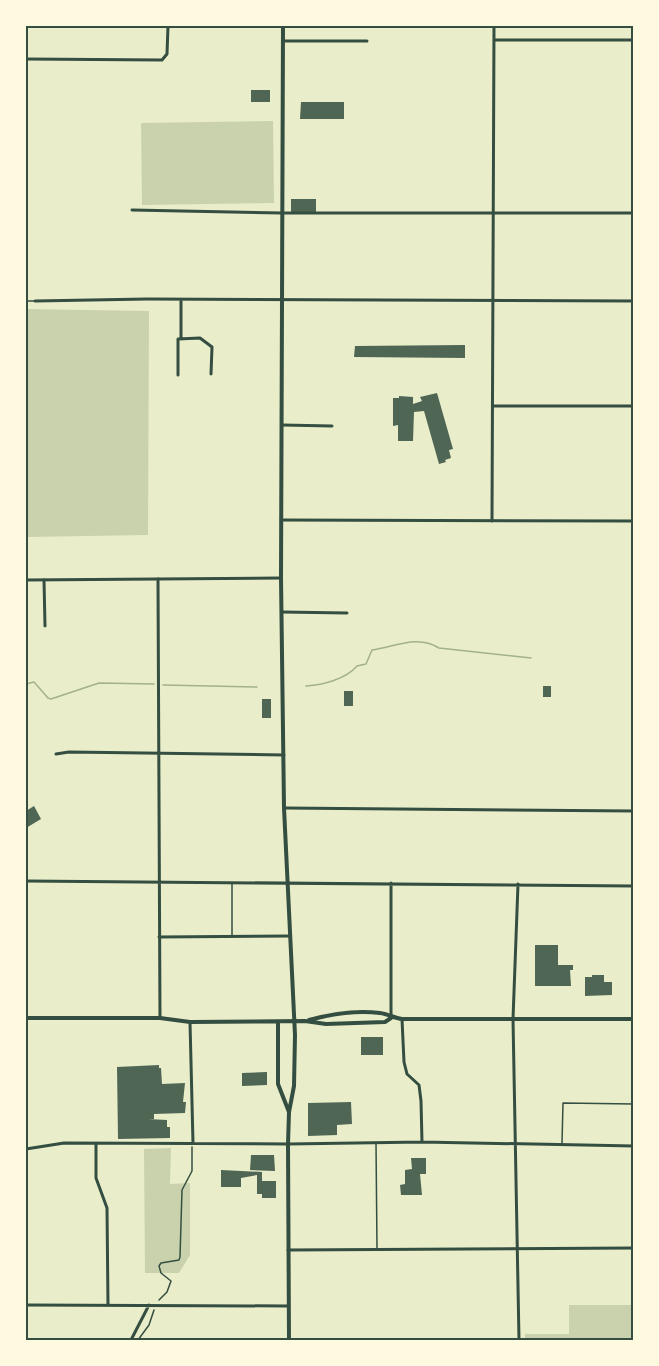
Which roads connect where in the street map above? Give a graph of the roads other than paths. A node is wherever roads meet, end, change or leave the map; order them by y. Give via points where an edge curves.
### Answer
1 (168, 26) edge
2 (283, 26) edge
3 (494, 26) edge
4 (494, 40) junction
5 (633, 40) edge
6 (283, 41) junction
7 (367, 41) dead end
8 (26, 59) edge
9 (132, 210) dead end
10 (282, 213) junction
11 (493, 213) junction
12 (633, 213) edge
13 (181, 300) junction
14 (26, 301) edge
15 (35, 301) joint
16 (282, 301) junction
17 (494, 301) junction
18 (633, 301) edge
19 (181, 338) junction
20 (211, 374) dead end
21 (178, 375) dead end
22 (493, 406) junction
23 (633, 406) edge
24 (282, 425) junction
25 (333, 426) dead end
26 (281, 520) junction
27 (492, 521) junction
28 (633, 521) edge
29 (281, 578) junction
30 (158, 579) junction
31 (26, 580) edge
32 (44, 580) junction
33 (282, 612) junction
34 (347, 613) dead end
35 (45, 626) dead end
36 (56, 754) dead end
37 (158, 754) junction
38 (284, 755) junction
39 (284, 808) junction
40 (633, 811) edge
41 (26, 881) edge
42 (159, 882) junction
43 (286, 882) junction
44 (232, 883) junction
45 (391, 883) junction
46 (518, 885) junction
47 (633, 886) edge
48 (232, 936) junction
49 (290, 936) junction
50 (159, 937) junction
51 (26, 1018) edge
52 (160, 1018) junction
53 (391, 1018) junction
54 (402, 1019) junction
55 (513, 1019) junction
56 (633, 1019) edge
57 (305, 1021) junction
58 (189, 1022) junction
59 (278, 1022) junction
60 (293, 1022) junction
61 (294, 1093) junction
62 (281, 1094) junction
63 (633, 1104) edge
64 (289, 1112) junction
65 (422, 1142) junction
66 (96, 1143) junction
67 (376, 1143) junction
68 (193, 1144) junction
69 (288, 1144) junction
70 (516, 1144) junction
71 (562, 1145) junction
72 (633, 1146) edge
73 (26, 1149) edge
74 (633, 1248) edge
75 (518, 1249) junction
76 (288, 1250) junction
77 (377, 1250) junction
78 (26, 1305) edge
79 (108, 1305) junction
80 (149, 1305) junction
81 (288, 1306) junction
82 (130, 1341) edge
83 (289, 1341) edge
84 (519, 1341) edge

1 - 8 street via 167,54 162,60
2 - 6 main road
3 - 4 street
4 - 5 street
4 - 11 street
6 - 7 street
6 - 10 main road
9 - 10 street
10 - 11 street
10 - 16 main road
11 - 12 street
11 - 17 street
13 - 15 street
13 - 16 street
13 - 19 street
14 - 15 lane
16 - 17 street
16 - 24 main road
17 - 18 street
17 - 22 street
19 - 20 street via 200,338 212,347
19 - 21 street
22 - 23 street
22 - 27 street
24 - 25 street
24 - 26 main road
26 - 27 street
26 - 29 main road
27 - 28 street
29 - 30 street
29 - 33 main road
30 - 32 street
30 - 37 street
31 - 32 street
32 - 35 street
33 - 34 street
33 - 38 main road
36 - 37 street
37 - 38 street
37 - 42 street
38 - 39 main road
39 - 40 street
39 - 43 main road
41 - 42 street
42 - 44 street
42 - 50 street
43 - 44 street
43 - 45 street
43 - 49 main road
44 - 48 lane
45 - 46 street
45 - 53 street
46 - 47 street
46 - 55 street
48 - 49 street
48 - 50 street
49 - 60 main road
50 - 52 street
51 - 52 main road
52 - 58 main road
53 - 54 main road
53 - 57 main road via 386,1022
53 - 57 main road via 384,1013 352,1012
54 - 55 main road
54 - 65 street via 404,1062 407,1074 418,1085 421,1101
55 - 56 main road
55 - 70 street
57 - 60 main road
58 - 59 main road
58 - 68 street
59 - 60 main road
59 - 62 main road
60 - 61 main road
61 - 62 main road
61 - 64 main road
62 - 64 main road
63 - 71 lane via 563,1103
64 - 69 main road
65 - 67 street
65 - 70 street
66 - 68 street
66 - 73 street
66 - 79 street via 96,1178 107,1208
67 - 69 street
67 - 77 lane
68 - 69 street
69 - 76 main road
70 - 71 street
70 - 75 street
71 - 72 street
74 - 75 street
75 - 77 street
75 - 84 street
76 - 77 street
76 - 81 main road
78 - 79 street
79 - 80 street
80 - 81 street
80 - 82 street
81 - 83 main road

